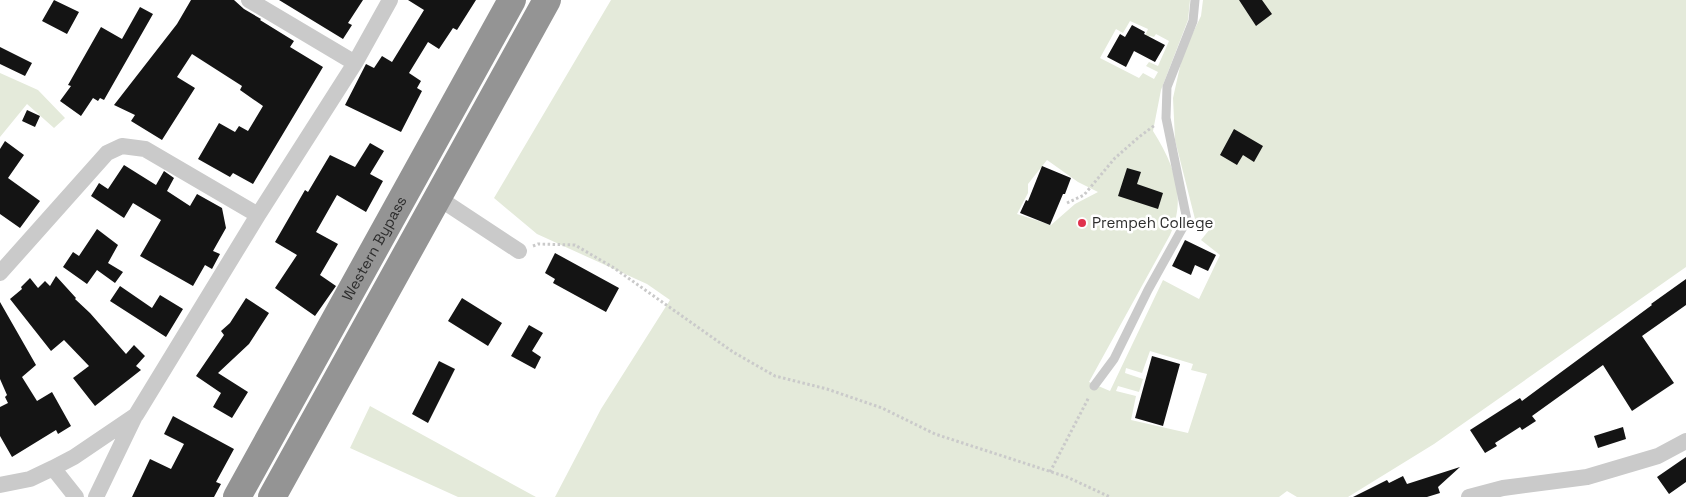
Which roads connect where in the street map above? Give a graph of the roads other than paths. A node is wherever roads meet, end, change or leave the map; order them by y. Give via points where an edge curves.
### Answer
1 (249, 0) edge
2 (390, 0) edge
3 (512, 0) edge
4 (547, 0) edge
5 (1195, 0) edge
6 (355, 63) junction
7 (438, 197) junction
8 (258, 215) junction
9 (518, 251) road end
10 (2, 268) edge
11 (1094, 386) road end
12 (136, 415) junction
13 (1686, 441) edge
14 (53, 468) junction
15 (0, 485) edge
16 (1508, 493) edge
17 (76, 497) edge
18 (96, 497) edge
19 (237, 497) edge
20 (272, 497) edge
21 (1469, 497) edge

1 - 6 street
2 - 6 street
3 - 19 highway, Western Bypass
4 - 7 highway, Western Bypass
5 - 11 lane via 1193,21 1167,87 1166,118 1187,220 1114,359
6 - 8 street
7 - 9 street
7 - 20 highway, Western Bypass
8 - 10 street via 145,149 122,146 106,153
8 - 12 street
12 - 14 street
12 - 18 street
13 - 16 street via 1658,456 1587,477
14 - 15 street via 30,479
14 - 17 street
16 - 21 street

